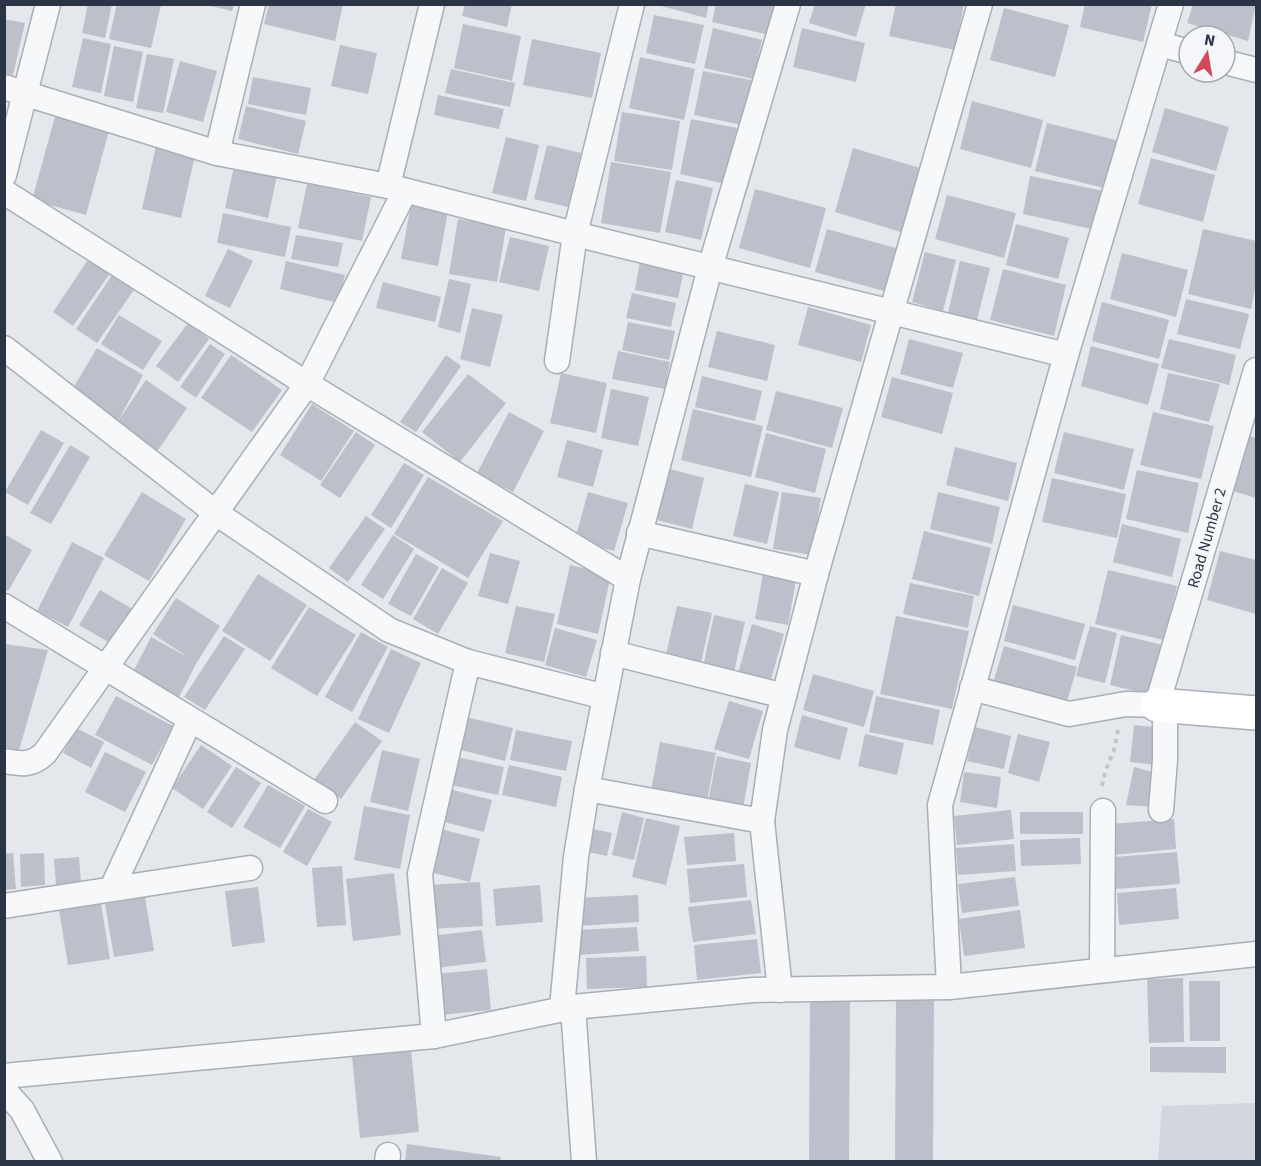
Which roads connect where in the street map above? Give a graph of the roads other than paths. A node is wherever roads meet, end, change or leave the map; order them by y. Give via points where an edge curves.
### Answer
1 (48, 4) edge
2 (254, 4) edge
3 (432, 4) edge
4 (632, 4) edge
5 (788, 4) edge
6 (980, 4) edge
7 (1171, 4) edge
8 (1160, 44) junction
9 (1177, 49) edge
10 (1237, 65) edge
11 (1257, 70) edge
12 (15, 90) edge
13 (217, 153) junction
14 (4, 175) edge
15 (397, 188) junction
16 (4, 192) edge
17 (575, 234) junction
18 (710, 268) junction
19 (892, 311) junction
20 (4, 348) edge
21 (1066, 355) junction
22 (558, 361) dead end
23 (1257, 370) edge
24 (307, 384) junction
25 (216, 513) junction
26 (639, 533) junction
27 (816, 574) junction
28 (628, 579) junction
29 (4, 606) edge
30 (613, 653) junction
31 (468, 662) junction
32 (107, 669) junction
33 (972, 688) junction
34 (784, 696) junction
35 (605, 697) junction
36 (1149, 705) junction
37 (1257, 713) edge
38 (190, 720) junction
39 (4, 761) edge
40 (587, 789) junction
41 (325, 801) dead end
42 (1161, 810) dead end
43 (1103, 811) road end
44 (762, 821) junction
45 (250, 868) dead end
46 (112, 888) junction
47 (4, 906) edge
48 (1257, 954) edge
49 (1102, 970) junction
50 (949, 987) junction
51 (780, 990) junction
52 (567, 1008) junction
53 (434, 1036) junction
54 (4, 1076) edge
55 (4, 1090) edge
56 (50, 1161) edge
57 (584, 1161) edge

1 - 12 street
2 - 13 street
3 - 15 street
4 - 17 street
5 - 18 street
6 - 19 street
7 - 8 street
8 - 9 street
8 - 21 street
10 - 11 street
12 - 13 street
12 - 14 street
13 - 15 street
15 - 17 street
15 - 24 street
16 - 24 street
17 - 18 street
17 - 22 street
18 - 19 street
18 - 26 street
19 - 21 street
19 - 27 street
20 - 25 street
21 - 33 street
23 - 36 street, Road Number 2
24 - 25 street
24 - 28 street
25 - 31 street via 389,630
25 - 32 street
26 - 27 street
26 - 28 street
27 - 34 street
28 - 30 street
29 - 32 street
30 - 34 street
30 - 35 street
31 - 35 street
31 - 53 street via 420,874
32 - 38 street
32 - 39 street via 38,760 30,764
33 - 36 street via 1069,714
33 - 50 street via 940,805
34 - 44 street
35 - 40 street
36 - 37 street
36 - 42 street, Road Number 2 via 1165,760
38 - 41 street
38 - 46 street
40 - 44 street
40 - 52 street via 576,857
43 - 49 street
44 - 51 street
45 - 46 street
46 - 47 street
48 - 49 street
49 - 50 street
50 - 51 street
51 - 52 street
52 - 53 street
52 - 57 street
53 - 54 street
55 - 56 street via 22,1110

